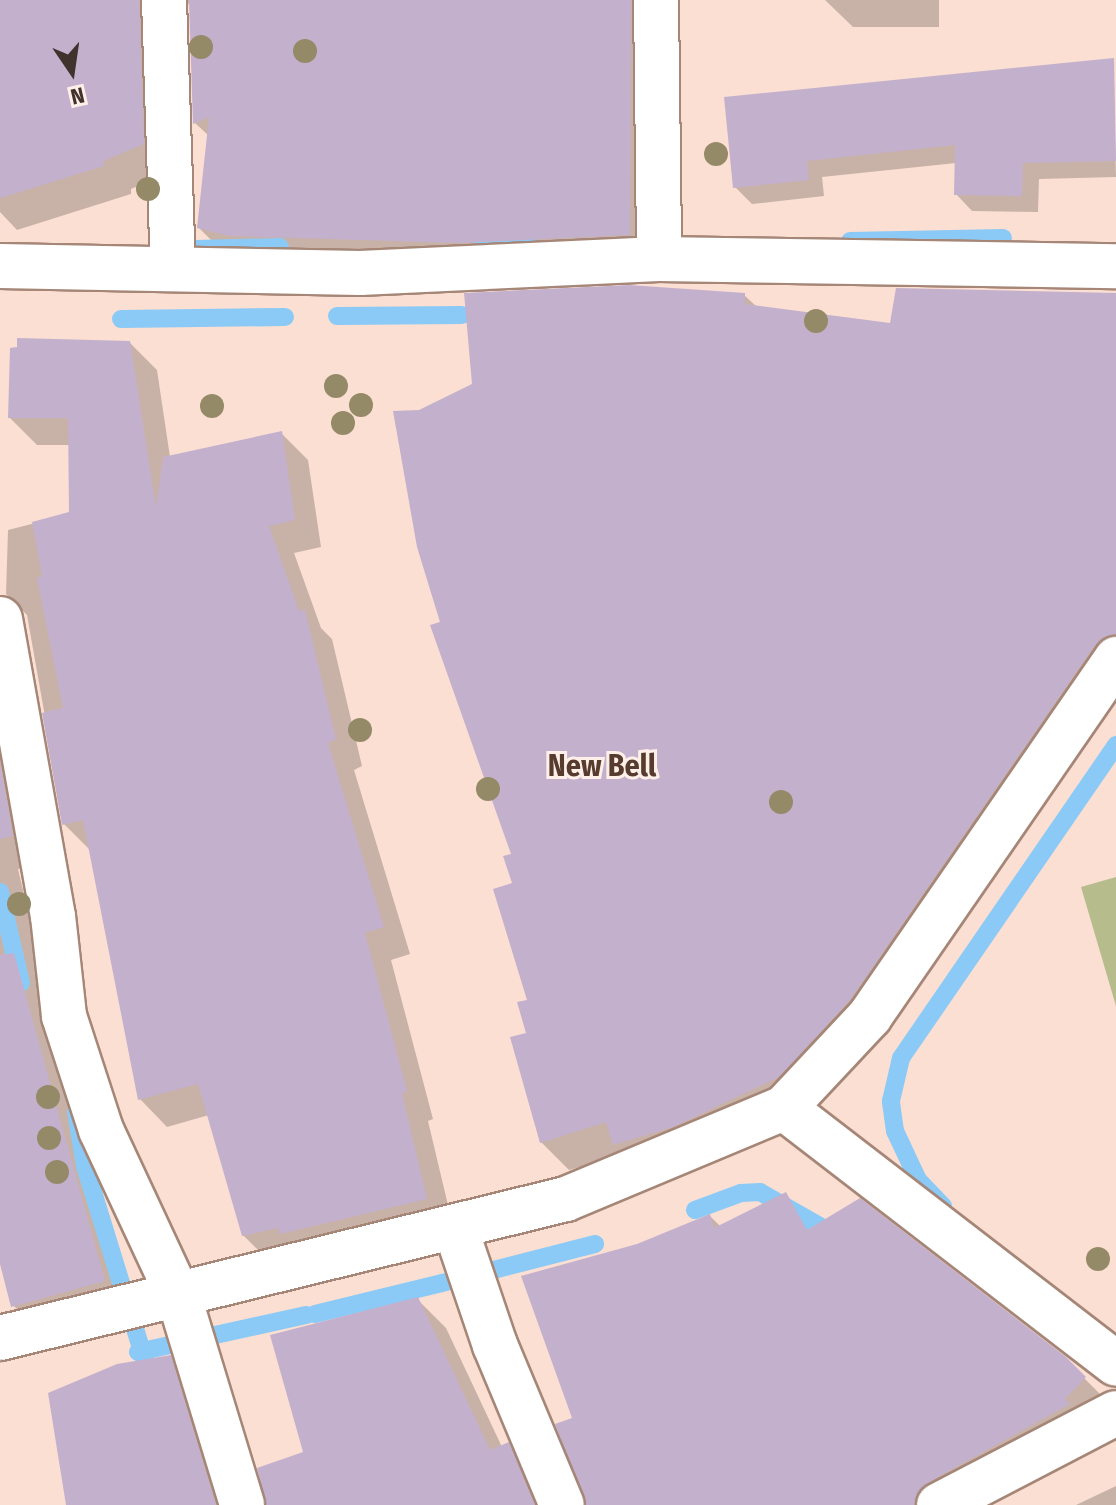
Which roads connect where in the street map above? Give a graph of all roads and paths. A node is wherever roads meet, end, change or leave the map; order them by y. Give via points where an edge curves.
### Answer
1 (164, 0) edge
2 (656, 0) edge
3 (659, 259) junction
4 (0, 266) edge
5 (1116, 266) edge
6 (173, 267) junction
7 (0, 619) edge
8 (1116, 659) edge
9 (784, 1108) junction
10 (455, 1227) junction
11 (179, 1297) junction
12 (0, 1338) edge
13 (1116, 1364) edge
14 (1116, 1413) edge
15 (242, 1505) edge
16 (562, 1505) edge
17 (939, 1505) edge

1 - 6 street
2 - 3 street
3 - 5 street
3 - 6 street via 360,273
4 - 6 street
7 - 11 street via 53,916 64,1016 101,1130
8 - 9 street via 870,1016
9 - 10 street via 566,1199
9 - 13 street
10 - 11 street
10 - 16 street via 500,1360
11 - 12 street
11 - 15 street
14 - 17 street

